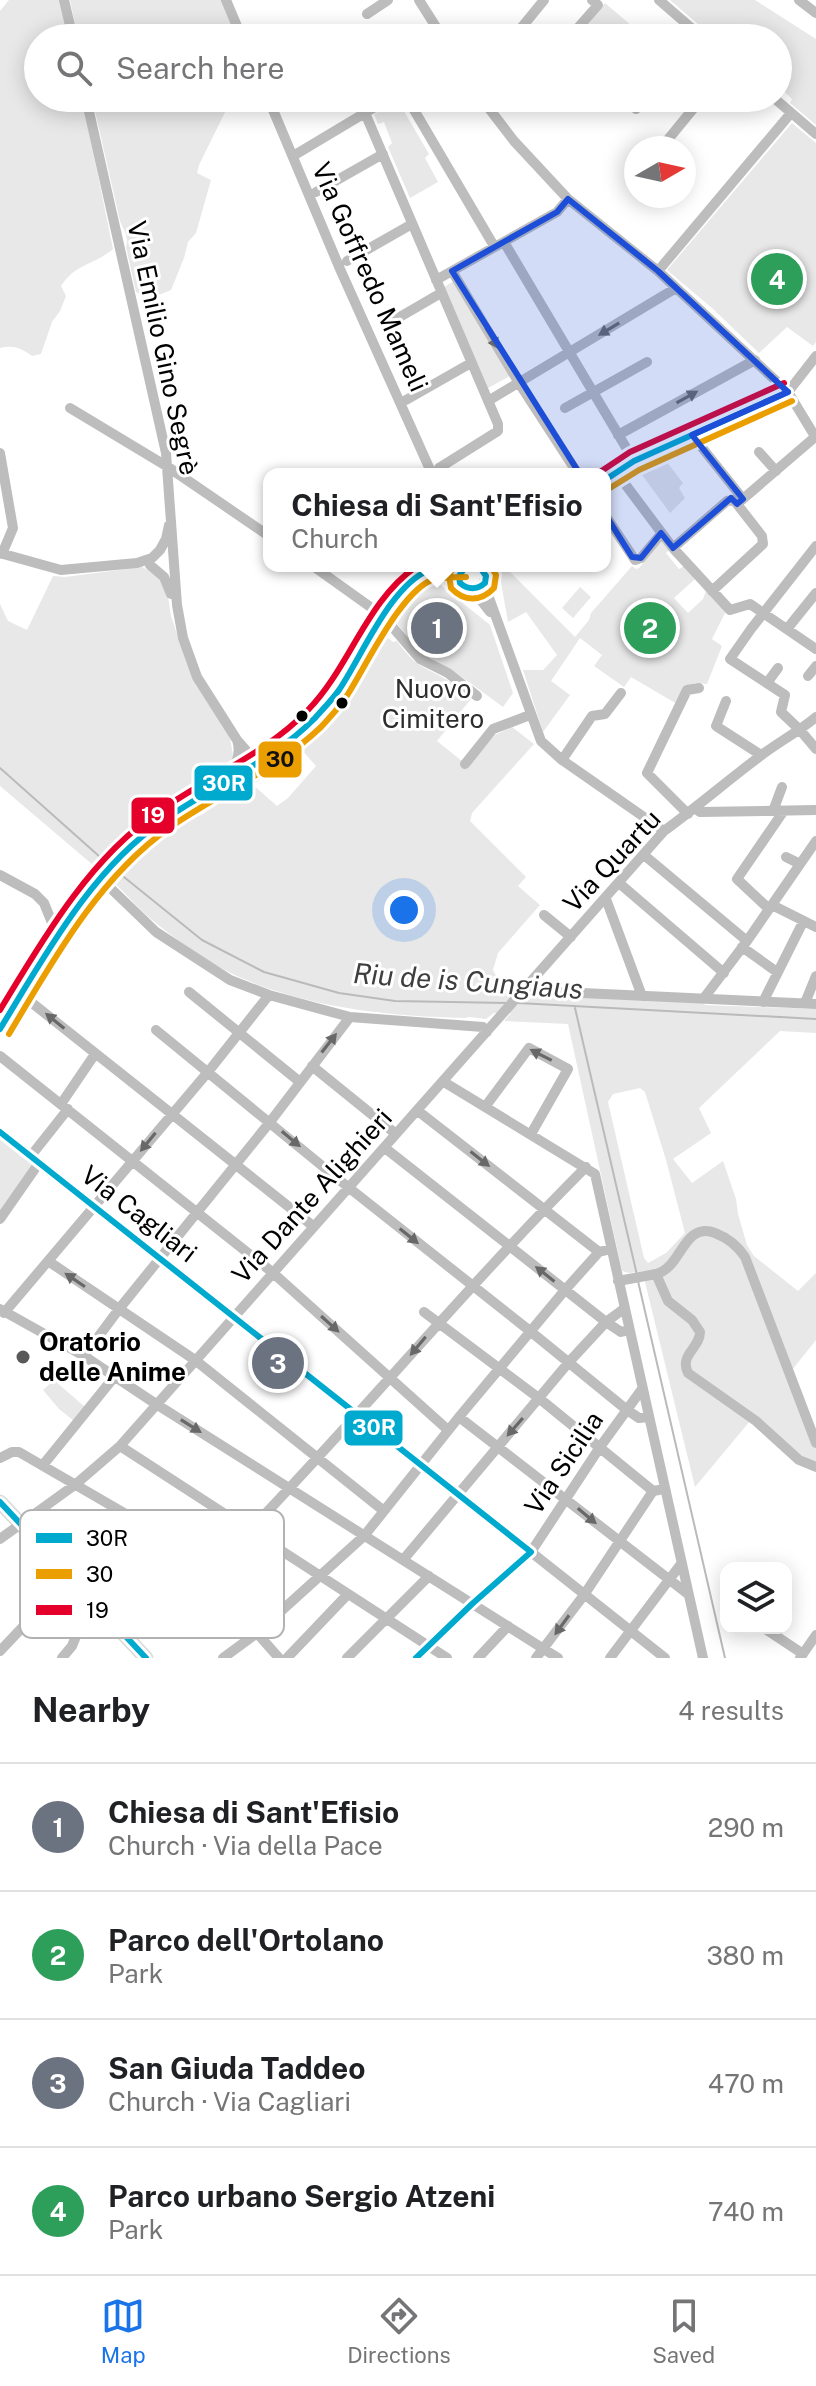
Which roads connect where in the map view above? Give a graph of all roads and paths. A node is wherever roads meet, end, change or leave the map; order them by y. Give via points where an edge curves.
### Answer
1 (64, 0) edge
2 (226, 0) edge
3 (388, 0) edge
4 (419, 0) edge
5 (544, 0) edge
6 (592, 0) edge
7 (659, 0) edge
8 (799, 0) edge
9 (816, 13) edge
10 (367, 14) dead end
11 (70, 24) edge
12 (236, 24) edge
13 (434, 24) edge
14 (524, 24) edge
15 (581, 24) edge
16 (687, 24) edge
17 (89, 112) edge
18 (274, 112) edge
19 (416, 112) edge
20 (492, 112) edge
21 (691, 112) edge
22 (365, 113) joint
23 (791, 113) joint
24 (816, 134) edge
25 (671, 136) edge
26 (383, 154) junction
27 (293, 156) junction
28 (316, 192) dead end
29 (568, 199) junction
30 (412, 224) junction
31 (499, 244) junction
32 (347, 261) dead end
33 (452, 271) junction
34 (658, 271) junction
35 (436, 280) junction
36 (676, 288) junction
37 (441, 293) junction
38 (386, 325) dead end
39 (569, 353) junction
40 (816, 356) edge
41 (755, 360) junction
42 (647, 362) dead end
43 (471, 363) junction
44 (519, 383) junction
45 (788, 392) junction
46 (593, 393) junction
47 (406, 400) dead end
48 (488, 401) junction
49 (70, 408) dead end
50 (565, 408) dead end
51 (618, 435) junction
52 (692, 435) junction
53 (816, 438) edge
54 (759, 452) dead end
55 (0, 453) edge
56 (634, 461) junction
57 (168, 467) junction
58 (435, 468) edge
59 (441, 468) edge
60 (574, 468) edge
61 (776, 471) junction
62 (616, 472) junction
63 (611, 476) edge
64 (737, 501) junction
65 (172, 519) junction
66 (611, 524) edge
67 (263, 532) edge
68 (662, 533) junction
69 (816, 546) edge
70 (673, 548) junction
71 (1, 553) edge
72 (175, 559) junction
73 (151, 561) junction
74 (321, 572) edge
75 (424, 572) joint
76 (461, 572) edge
77 (483, 572) edge
78 (460, 580) junction
79 (484, 584) junction
80 (473, 590) junction
81 (712, 591) junction
82 (816, 593) edge
83 (764, 614) junction
84 (383, 616) junction
85 (179, 617) junction
86 (496, 619) junction
87 (787, 629) junction
88 (816, 648) edge
89 (816, 666) edge
90 (778, 668) dead end
91 (808, 676) dead end
92 (767, 683) junction
93 (699, 688) dead end
94 (621, 693) dead end
95 (477, 696) dead end
96 (726, 701) dead end
97 (530, 715) junction
98 (816, 717) edge
99 (315, 723) junction
100 (800, 730) junction
101 (241, 746) junction
102 (297, 746) junction
103 (816, 749) edge
104 (275, 751) junction
105 (761, 755) junction
106 (562, 760) junction
107 (465, 764) dead end
108 (253, 766) junction
109 (782, 787) dead end
110 (214, 795) junction
111 (816, 810) edge
112 (692, 811) junction
113 (778, 812) junction
114 (664, 831) junction
115 (816, 841) edge
116 (644, 855) junction
117 (812, 856) edge
118 (786, 857) dead end
119 (800, 864) junction
120 (0, 875) edge
121 (104, 875) junction
122 (619, 883) junction
123 (606, 899) junction
124 (771, 907) junction
125 (544, 915) dead end
126 (803, 922) junction
127 (816, 927) edge
128 (57, 935) junction
129 (571, 937) junction
130 (744, 944) junction
131 (777, 972) junction
132 (724, 973) junction
133 (816, 976) edge
134 (524, 990) junction
135 (189, 992) dead end
136 (22, 995) junction
137 (269, 995) junction
138 (642, 996) junction
139 (704, 998) junction
140 (763, 1002) junction
141 (810, 1004) edge
142 (4, 1014) edge
143 (350, 1017) junction
144 (0, 1029) edge
145 (156, 1030) dead end
146 (487, 1032) junction
147 (239, 1033) junction
148 (95, 1054) junction
149 (0, 1056) edge
150 (312, 1066) junction
151 (208, 1072) junction
152 (300, 1082) junction
153 (444, 1082) junction
154 (64, 1106) junction
155 (485, 1107) junction
156 (418, 1111) junction
157 (172, 1112) junction
158 (270, 1122) junction
159 (0, 1132) edge
160 (396, 1134) junction
161 (531, 1134) junction
162 (385, 1148) junction
163 (34, 1160) junction
164 (132, 1162) junction
165 (236, 1164) junction
166 (586, 1167) junction
167 (348, 1187) junction
168 (94, 1208) junction
169 (544, 1209) junction
170 (196, 1212) junction
171 (0, 1219) edge
172 (313, 1226) junction
173 (510, 1246) junction
174 (611, 1249) junction
175 (599, 1252) junction
176 (160, 1258) junction
177 (48, 1261) junction
178 (272, 1272) junction
179 (656, 1274) junction
180 (624, 1279) junction
181 (472, 1286) junction
182 (565, 1290) junction
183 (625, 1308) junction
184 (119, 1309) junction
185 (2, 1312) edge
186 (424, 1312) dead end
187 (233, 1318) junction
188 (437, 1322) junction
189 (606, 1322) junction
190 (629, 1330) junction
191 (530, 1331) junction
192 (84, 1356) junction
193 (195, 1360) junction
194 (569, 1362) junction
195 (500, 1369) junction
196 (115, 1376) junction
197 (391, 1379) junction
198 (642, 1389) junction
199 (540, 1399) junction
200 (156, 1404) junction
201 (627, 1410) junction
202 (357, 1415) junction
203 (459, 1417) junction
204 (649, 1417) junction
205 (448, 1430) junction
206 (816, 1443) edge
207 (120, 1446) junction
208 (600, 1447) junction
209 (497, 1448) junction
210 (0, 1458) edge
211 (317, 1458) junction
212 (43, 1465) junction
213 (420, 1465) junction
214 (816, 1467) edge
215 (76, 1484) junction
216 (289, 1488) junction
217 (658, 1490) junction
218 (459, 1495) junction
219 (566, 1499) junction
220 (0, 1502) edge
221 (40, 1510) edge
222 (120, 1510) edge
223 (217, 1510) edge
224 (269, 1510) edge
225 (384, 1511) junction
226 (20, 1525) joint
227 (364, 1536) junction
228 (0, 1539) edge
229 (619, 1543) junction
230 (531, 1552) junction
231 (284, 1553) edge
232 (403, 1560) junction
233 (681, 1564) junction
234 (320, 1576) junction
235 (429, 1576) junction
236 (667, 1580) junction
237 (348, 1594) junction
238 (688, 1594) junction
239 (584, 1595) junction
240 (472, 1604) junction
241 (284, 1608) edge
242 (386, 1620) junction
243 (508, 1626) junction
244 (20, 1630) edge
245 (630, 1631) junction
246 (772, 1634) edge
247 (816, 1635) edge
248 (75, 1638) edge
249 (128, 1638) edge
250 (250, 1638) edge
251 (261, 1638) edge
252 (429, 1646) junction
253 (0, 1651) edge
254 (540, 1654) edge
255 (802, 1656) edge
256 (62, 1658) edge
257 (146, 1658) edge
258 (223, 1658) edge
259 (279, 1658) edge
260 (287, 1658) edge
261 (347, 1658) edge
262 (416, 1658) edge
263 (447, 1658) edge
264 (478, 1658) edge
265 (558, 1658) edge
266 (610, 1658) edge
267 (665, 1658) edge
268 (703, 1658) edge

1 - 11 street
2 - 12 street
3 - 10 street
4 - 13 street
5 - 14 street
6 - 15 street via 598,5
7 - 16 street
8 - 9 street
17 - 57 street, Via Emilio Gino Segrè
18 - 27 street, Via Goffredo Mameli
19 - 31 street
20 - 29 street
21 - 25 street
22 - 26 street
22 - 27 street
23 - 24 street
23 - 34 street
26 - 28 street
26 - 30 street
27 - 58 street, Via Goffredo Mameli
29 - 31 street via 557,212
29 - 34 street
30 - 32 street
30 - 35 street
31 - 33 street
31 - 39 street
33 - 35 street
33 -> 44 street
34 - 36 street
35 - 37 street
36 -> 39 street
36 - 41 street
37 - 38 street
37 - 43 street
39 - 44 street
39 - 46 street
40 - 45 street
41 - 45 street
51 -> 41 street
42 - 46 street
43 - 47 street
43 - 48 street
44 - 48 street
44 - 60 street
45 - 52 street
45 - 53 street
46 - 50 street
46 - 51 street
48 - 59 street via 498,431
49 - 57 street
51 - 56 street
52 - 56 street
52 - 64 street
53 - 61 street
54 - 61 street
55 - 71 street via 13,528
56 - 62 street
57 - 65 street, Via Emilio Gino Segrè
57 - 67 street
61 - 64 street
62 - 63 street
62 - 68 street
64 - 70 street
64 - 81 street via 763,538 762,547
65 - 72 street, Via Emilio Gino Segrè
65 - 73 street
66 - 68 street via 635,560
68 - 70 street
69 - 83 street
70 - 81 street
71 - 73 street via 61,570
72 - 73 street
72 - 85 street, Via Emilio Gino Segrè
73 - 85 street via 168,582
74 - 84 street
75 - 78 street
75 - 84 street
76 - 78 street
77 - 79 street
78 - 80 street
79 - 80 street
79 - 86 street
80 - 86 street
81 - 83 street via 730,610 750,604
82 - 87 street
83 - 87 street
83 - 92 street via 730,659
84 - 95 street via 420,659
84 - 99 street
85 - 101 street, Via Emilio Gino Segrè via 197,677
86 - 97 street
87 - 88 street
89 - 91 street
90 - 92 street
92 - 100 street via 785,695 781,712
93 - 112 street via 687,690 647,773
94 - 106 street via 605,714 592,716
96 - 105 street via 715,724
97 - 106 street via 541,741
97 - 107 street via 493,729
98 - 100 street, Via Quartu
99 - 102 street
99 - 104 street
100 - 103 street
100 - 105 street, Via Quartu
101 - 104 street
101 - 108 street, Via Emilio Gino Segrè
101 - 110 street via 231,772 214,785
102 - 108 street
102 - 110 street
104 - 108 street
105 - 112 street, Via Quartu
106 - 114 street
108 - 110 street
109 - 113 street
110 - 121 street via 148,832
111 - 113 street
112 - 113 street
112 - 114 street, Via Quartu
113 - 124 street via 737,879
114 - 116 street, Via Quartu
115 - 117 street
116 - 122 street, Via Quartu
116 - 130 street
117 - 119 street
118 - 119 street
119 - 124 street
120 - 128 street via 44,903
121 - 128 street
121 - 137 street via 156,932 230,980
122 - 123 street, Via Quartu
122 - 132 street
123 - 129 street, Via Quartu
123 - 138 street
124 - 126 street
124 - 130 street
125 - 129 street
126 - 127 street
126 - 131 street
128 - 136 street
129 - 134 street, Via Quartu
130 - 131 street
130 - 132 street
131 - 140 street
132 - 139 street
133 - 141 street
134 - 138 street
134 - 146 street, Via Dante Alighieri
135 - 147 street
136 - 142 street
148 -> 136 street
137 - 143 street
137 - 147 street
138 - 139 street
139 - 140 street
140 - 141 street
142 - 144 street
143 - 146 street via 483,1027
150 -> 143 street
145 - 151 street
146 - 153 street, Via Dante Alighieri
147 - 151 street
147 - 152 street
148 - 154 street
148 - 157 street
149 - 154 street
150 - 152 street
150 - 160 street
151 - 157 street
151 - 158 street
152 - 158 street
153 - 155 street
153 - 156 street, Via Dante Alighieri
154 - 163 street
154 - 164 street
155 - 161 street
161 -> 155 street via 568,1069 529,1048
156 - 160 street, Via Dante Alighieri
156 -> 169 street
157 -> 164 street
157 - 165 street
158 - 165 street
158 -> 167 street
159 - 163 street, Via Cagliari
160 - 162 street, Via Dante Alighieri
161 - 166 street
162 - 167 street, Via Dante Alighieri
162 - 173 street
163 - 168 street, Via Cagliari
163 - 171 street
164 - 168 street
164 - 170 street
165 - 170 street
165 - 172 street
166 - 169 street
166 - 174 street via 595,1174
167 - 172 street, Via Dante Alighieri
167 -> 181 street
168 - 176 street, Via Cagliari
168 - 177 street
169 - 173 street
169 - 175 street
170 - 176 street
170 - 178 street
172 - 178 street, Via Dante Alighieri
173 - 181 street
182 -> 173 street
174 - 175 street
174 - 180 street
175 - 182 street
176 - 184 street
176 - 187 street, Via Cagliari
184 -> 177 street
177 - 185 street
178 - 187 street, Via Dante Alighieri
178 -> 197 street
179 - 180 street
179 - 206 street via 667,1269 700,1230 733,1242 745,1257
179 - 214 street via 668,1301 700,1332 685,1361 688,1373 756,1421 799,1460
180 - 183 street
181 - 188 street
181 - 191 street
182 - 189 street
182 - 191 street
183 - 189 street
183 - 190 street
184 - 192 street
184 - 193 street
185 - 192 street
186 - 188 street
187 - 193 street, Via Dante Alighieri
187 - 202 street, Via Cagliari
188 - 195 street
188 -> 197 street
189 - 190 street via 621,1332
189 - 194 street
190 - 198 street
191 - 194 street
191 - 195 street
192 - 196 street
193 - 200 street, Via Dante Alighieri
193 - 211 street
194 - 199 street
194 - 201 street
195 - 199 street
195 - 203 street
196 - 200 street
196 - 212 street
197 - 202 street
197 - 205 street
198 - 201 street, Via Sicilia
198 - 204 street
199 - 208 street
199 -> 209 street
200 - 207 street, Via Dante Alighieri
200 -> 216 street
201 - 204 street
201 - 208 street, Via Sicilia
202 - 211 street
202 - 213 street, Via Cagliari
203 - 205 street
203 - 209 street
204 - 217 street
205 - 213 street
207 - 215 street, Via Dante Alighieri
207 - 223 street
208 - 217 street
208 - 219 street, Via Sicilia
209 - 218 street
209 - 219 street
210 - 212 street via 19,1452
211 - 216 street
211 - 225 street
212 - 215 street
213 - 218 street, Via Cagliari
213 - 225 street
215 - 221 street, Via Dante Alighieri
215 - 222 street
216 - 224 street
216 - 227 street
217 - 229 street
217 - 233 street
218 - 230 street, Via Cagliari
218 - 232 street
219 -> 229 street
219 - 230 street, Via Sicilia
220 - 226 main road
225 - 227 street
226 - 228 street, Via Dante Alighieri
227 - 232 street
227 - 234 street
229 - 236 street
229 - 239 street
230 - 239 street, Via Cagliari
230 - 240 street, Via Sicilia
231 - 234 street
232 - 235 street
233 - 236 street
233 - 238 street
234 - 237 street
234 - 241 street
235 - 240 street
235 - 242 street
236 - 238 street
236 - 245 street
237 - 242 street
237 - 260 street
238 - 268 street
239 - 245 street, Via Cagliari
239 -> 254 street
240 - 243 street
240 - 252 street, Via Sicilia
242 - 252 street
242 - 261 street
243 - 254 street
243 - 264 street
244 - 253 street
245 - 266 street
245 - 267 street, Via Cagliari
246 - 255 street
247 - 255 street
248 - 256 street
249 - 257 main road
250 - 258 street
251 - 259 street
252 - 262 street, Via Sicilia
252 - 263 street
254 - 265 street

